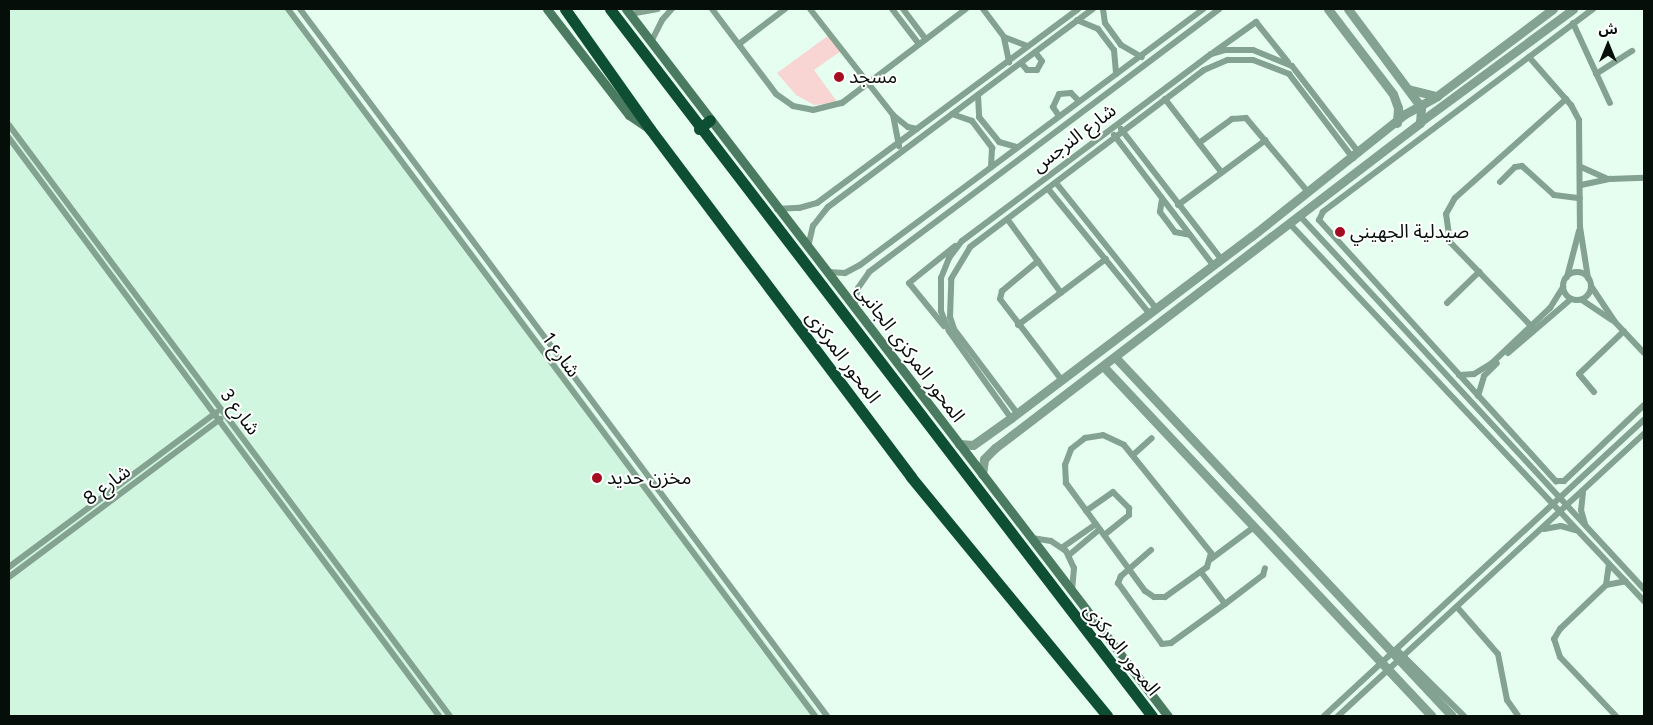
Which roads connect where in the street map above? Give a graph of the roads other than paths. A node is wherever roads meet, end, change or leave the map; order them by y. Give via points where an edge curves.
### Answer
1 (288, 9) edge
2 (300, 9) edge
3 (547, 9) edge
4 (565, 9) edge
5 (610, 9) edge
6 (658, 9) edge
7 (672, 9) edge
8 (712, 9) edge
9 (785, 9) edge
10 (810, 9) edge
11 (892, 9) edge
12 (903, 9) edge
13 (966, 9) edge
14 (984, 9) edge
15 (1078, 9) edge
16 (1093, 9) edge
17 (1103, 9) edge
18 (1203, 9) edge
19 (1219, 9) edge
20 (1328, 9) edge
21 (1348, 9) edge
22 (1553, 9) edge
23 (1573, 9) edge
24 (1593, 9) edge
25 (628, 11) edge
26 (1193, 12) edge
27 (1078, 20) junction
28 (1573, 24) junction
29 (1004, 37) junction
30 (926, 39) junction
31 (651, 42) junction
32 (739, 44) junction
33 (919, 44) junction
34 (1027, 46) junction
35 (1632, 51) dead end
36 (1035, 52) junction
37 (1211, 54) junction
38 (1140, 55) junction
39 (1529, 57) junction
40 (1008, 60) junction
41 (1021, 63) junction
42 (1147, 63) junction
43 (1292, 66) junction
44 (1014, 68) junction
45 (1116, 74) junction
46 (1596, 74) junction
47 (868, 83) junction
48 (1408, 89) junction
49 (978, 95) junction
50 (1437, 96) junction
51 (1165, 99) junction
52 (1566, 99) junction
53 (1079, 102) junction
54 (1610, 103) dead end
55 (1421, 107) junction
56 (952, 114) junction
57 (892, 115) junction
58 (1059, 116) junction
59 (710, 120) junction
60 (1397, 122) junction
61 (1420, 122) junction
62 (1118, 124) junction
63 (9, 125) edge
64 (917, 128) junction
65 (650, 129) junction
66 (700, 129) junction
67 (1110, 130) junction
68 (1123, 132) junction
69 (1116, 137) junction
70 (9, 138) edge
71 (1401, 138) junction
72 (1266, 140) junction
73 (1199, 143) junction
74 (897, 144) junction
75 (1018, 147) junction
76 (903, 152) junction
77 (1356, 155) junction
78 (1581, 167) junction
79 (990, 168) junction
80 (1591, 172) junction
81 (1222, 173) junction
82 (1350, 176) junction
83 (1644, 178) edge
84 (1610, 179) junction
85 (1500, 182) dead end
86 (1590, 183) junction
87 (1057, 184) junction
88 (1581, 185) junction
89 (1357, 186) junction
90 (1049, 190) junction
91 (1308, 192) junction
92 (1580, 198) junction
93 (1162, 199) junction
94 (1178, 205) junction
95 (777, 208) junction
96 (1299, 216) junction
97 (1008, 220) junction
98 (1289, 223) junction
99 (1580, 227) junction
100 (1190, 235) junction
101 (1252, 236) junction
102 (962, 241) junction
103 (1261, 246) junction
104 (808, 248) junction
105 (1106, 259) junction
106 (1221, 259) junction
107 (108, 260) junction
108 (1038, 261) junction
109 (101, 265) junction
110 (1213, 265) junction
111 (828, 272) junction
112 (1479, 272) junction
113 (1567, 277) junction
114 (1588, 278) junction
115 (1591, 286) junction
116 (1563, 287) junction
117 (1061, 293) junction
118 (1570, 298) junction
119 (1582, 300) junction
120 (1447, 303) dead end
121 (854, 307) junction
122 (1152, 311) junction
123 (1615, 322) junction
124 (1018, 325) junction
125 (1533, 328) junction
126 (949, 331) junction
127 (1624, 331) junction
128 (1435, 349) junction
129 (1644, 353) edge
130 (1426, 356) junction
131 (1115, 357) junction
132 (1103, 366) junction
133 (190, 371) junction
134 (1459, 375) junction
135 (184, 376) junction
136 (1061, 379) junction
137 (1594, 392) dead end
138 (1478, 396) junction
139 (1644, 405) edge
140 (220, 409) junction
141 (213, 414) junction
142 (1014, 415) junction
143 (224, 416) junction
144 (218, 420) junction
145 (1644, 420) edge
146 (1644, 434) edge
147 (987, 435) junction
148 (1152, 438) dead end
149 (959, 444) junction
150 (995, 448) junction
151 (1528, 451) junction
152 (1133, 455) junction
153 (1589, 457) junction
154 (1520, 458) junction
155 (1596, 465) junction
156 (982, 474) junction
157 (1231, 482) junction
158 (1220, 491) junction
159 (1583, 492) junction
160 (1248, 500) junction
161 (1559, 500) junction
162 (1554, 506) junction
163 (1567, 507) junction
164 (1237, 508) junction
165 (1086, 511) junction
166 (1560, 513) junction
167 (1254, 527) junction
168 (1586, 528) junction
169 (1100, 529) junction
170 (1543, 530) junction
171 (687, 531) junction
172 (1579, 532) junction
173 (679, 536) junction
174 (1032, 538) junction
175 (1063, 547) junction
176 (1151, 550) dead end
177 (1069, 554) junction
178 (1211, 559) junction
179 (1609, 564) junction
180 (9, 567) edge
181 (1265, 568) dead end
182 (1129, 570) junction
183 (1201, 572) junction
184 (9, 577) edge
185 (1635, 580) junction
186 (1644, 580) edge
187 (1626, 581) junction
188 (1606, 585) junction
189 (1644, 589) edge
190 (1072, 591) junction
191 (1644, 600) edge
192 (1225, 604) junction
193 (1457, 608) junction
194 (1395, 652) junction
195 (1403, 659) junction
196 (1382, 663) junction
197 (1390, 671) junction
198 (439, 716) edge
199 (450, 716) edge
200 (815, 716) edge
201 (827, 716) edge
202 (1107, 716) edge
203 (1152, 716) edge
204 (1168, 716) edge
205 (1324, 716) edge
206 (1338, 716) edge
207 (1432, 716) edge
208 (1452, 716) edge
209 (1464, 716) edge
210 (1518, 716) edge
211 (1616, 716) edge

1 - 173 street, شارع 1
2 - 171 street, شارع 1
3 - 65 main road via 629,115
4 - 65 highway, المحور المركزى
5 - 66 highway, المحور المركزى
6 - 25 street
7 - 31 street via 662,20
8 - 32 street
9 - 32 street
10 - 47 street
11 - 33 street
12 - 30 street
13 - 30 street
14 - 29 street
15 - 34 street
16 - 27 street
17 - 38 street via 1105,23 1121,45
18 - 26 street
19 - 42 street
20 - 60 street via 1393,94 1398,108
21 - 48 street
22 - 50 street
23 - 61 street
24 - 28 street
25 - 31 main road, المحور المركزى الجانبى
26 - 38 street
27 - 36 street
27 - 45 street via 1098,29 1114,50
28 - 39 street
28 - 46 street
29 - 34 street
29 - 40 street
30 - 33 street
31 - 59 main road, المحور المركزى الجانبى
32 - 47 street via 776,94 803,109 833,107
33 - 47 street
34 - 40 street
35 - 46 street
36 - 41 street
36 - 41 street via 1042,61 1038,70 1027,70
37 - 43 street via 1253,50
37 - 43 street, شارع النرجس via 1256,22
37 - 62 street, شارع النرجس
38 - 42 street
38 - 45 street
39 - 52 street
39 - 89 street
40 - 44 street
40 - 64 street
41 - 44 street
42 - 121 street via 869,272 858,288
43 - 77 street
44 - 49 street
45 - 53 street
46 - 54 street
47 - 57 street
48 - 50 street
48 - 55 street
49 - 56 street
49 - 75 street via 979,117 999,142
50 - 55 street
51 - 68 street, شارع النرجس
51 - 73 street
51 - 77 street, شارع النرجس via 1216,64 1240,59 1266,62 1298,83
52 - 78 street via 1579,120
52 - 112 street via 1450,205 1445,224 1450,242
53 - 58 street
53 - 58 street via 1068,92 1057,96 1053,107
55 - 60 street
55 - 61 street
56 - 76 street
56 - 79 street via 972,122 992,148 994,158
57 - 64 street via 908,127
57 - 74 street
58 - 75 street
59 - 66 highway
59 - 95 main road, المحور المركزى الجانبى
60 - 71 street
60 - 77 street
61 - 71 street
62 - 67 street, شارع النرجس
62 - 68 street
63 - 107 street, شارع 3
64 - 74 street
65 - 202 highway, المحور المركزى via 911,477
66 - 203 highway, المحور المركزى
67 - 69 street
67 - 102 street, شارع النرجس
68 - 69 street, شارع النرجس
68 - 94 street
69 - 87 street, شارع النرجس
69 - 93 street
70 - 109 street, شارع 3
71 - 82 street
72 - 73 street via 1250,120 1241,117 1232,119
72 - 81 street
72 - 91 street
73 - 81 street
74 - 76 street
74 - 95 street via 817,204
75 - 79 street
76 - 104 street via 823,212 810,235
77 - 91 street
78 - 80 street
78 - 88 street
79 - 111 street via 860,265 845,272
80 - 84 street
80 - 86 street
81 - 94 street
82 - 89 street
82 - 96 street
83 - 84 street
84 - 86 street
85 - 92 street via 1514,167 1522,166 1554,195
86 - 88 street
87 - 90 street, شارع النرجس
87 - 122 street
88 - 92 street
89 - 128 street via 1323,212 1320,224
90 - 97 street, شارع النرجس
90 - 105 street
91 - 101 street
92 - 99 street
93 - 100 street
93 - 100 street via 1160,212 1175,232
94 - 106 street
95 - 104 main road, المحور المركزى الجانبى
96 - 98 street
96 - 130 street
97 - 108 street
97 - 142 street, شارع النرجس via 962,257 951,279 948,304 954,329
98 - 103 street
98 - 162 street
99 - 113 street
99 - 114 street
100 - 110 street
101 - 103 street
101 - 106 street
102 - 126 street, شارع النرجس via 949,258 941,278 940,300
102 - 126 street via 909,283
103 - 131 street
104 - 111 main road, المحور المركزى الجانبى
105 - 117 street
105 - 122 street
106 - 110 street
107 - 109 street
107 - 133 street, شارع 3
108 - 117 street
108 - 124 street via 1000,295 1000,303
109 - 135 street, شارع 3
110 - 122 street
111 - 121 main road, المحور المركزى الجانبى
112 - 120 street
112 - 125 street
113 - 114 street via 1575,273
113 - 116 street
114 - 115 street
115 - 119 street via 1588,296
115 - 123 street
116 - 118 street
116 - 125 street
117 - 124 street
118 - 119 street
118 - 125 street
119 - 123 street
121 - 149 main road, المحور المركزى الجانبى
122 - 136 street
123 - 127 street
124 - 136 street
125 - 134 street via 1479,372
125 - 138 street via 1484,376
126 - 142 street, شارع النرجس
127 - 129 street
127 - 137 street via 1579,374
128 - 130 street
128 - 134 street
130 - 154 street
131 - 132 street
131 - 157 street
132 - 150 street
132 - 158 street
133 - 135 street
133 - 140 street, شارع 3
134 - 138 street
135 - 141 street, شارع 3
136 - 142 street
138 - 151 street
139 - 153 street
140 - 141 street, شارع 8
140 - 143 street, شارع 3
141 - 144 street, شارع 3
141 - 180 street, شارع 8
142 - 147 street
143 - 144 street, شارع 8
143 - 199 street, شارع 3
144 - 184 street, شارع 8
144 - 198 street, شارع 3
145 - 155 street
146 - 159 street
147 - 149 street via 973,444
147 - 150 street
148 - 152 street
149 - 156 main road, المحور المركزى الجانبى
150 - 156 street via 984,459
151 - 153 street via 1560,482
151 - 154 street
152 - 165 street via 1120,441 1103,435 1086,438 1072,449 1064,465 1065,477
152 - 178 street via 1208,547
153 - 155 street
154 - 161 street
155 - 161 street
156 - 174 main road, المحور المركزى الجانبى
157 - 158 street via 1227,490
157 - 160 street
158 - 164 street
159 - 163 street
159 - 168 street via 1581,510
160 - 164 street via 1241,500
160 - 194 street
161 - 162 street
161 - 163 street
162 - 166 street
162 - 194 street
163 - 166 street
163 - 168 street
164 - 167 street
165 - 169 street
165 - 169 street via 1113,492 1129,508 1130,515
166 - 170 street
166 - 172 street
167 - 178 street
167 - 196 street
168 - 185 street
169 - 175 street
169 - 177 street
169 - 182 street
170 - 172 street via 1561,526
170 - 193 street
171 - 173 street
171 - 201 street, شارع 1
172 - 179 street
173 - 200 street, شارع 1
174 - 175 street
174 - 190 main road, المحور المركزى الجانبى
175 - 177 street
176 - 182 street
177 - 190 street via 1074,568
178 - 183 street
179 - 187 street
179 - 188 street
181 - 192 street via 1264,575
182 - 183 street via 1148,594 1158,598 1168,596
182 - 192 street via 1120,578 1119,585 1162,644 1171,643
183 - 192 street
185 - 186 street
185 - 189 street
187 - 188 street
187 - 191 street
188 - 211 street via 1560,628 1554,645 1560,657
190 - 204 main road, المحور المركزى الجانبى
193 - 195 street
193 - 210 street via 1498,654 1507,700
194 - 195 street
194 - 196 street
195 - 197 street
195 - 208 street
195 - 209 street
196 - 197 street
196 - 205 street
197 - 206 street
197 - 207 street

